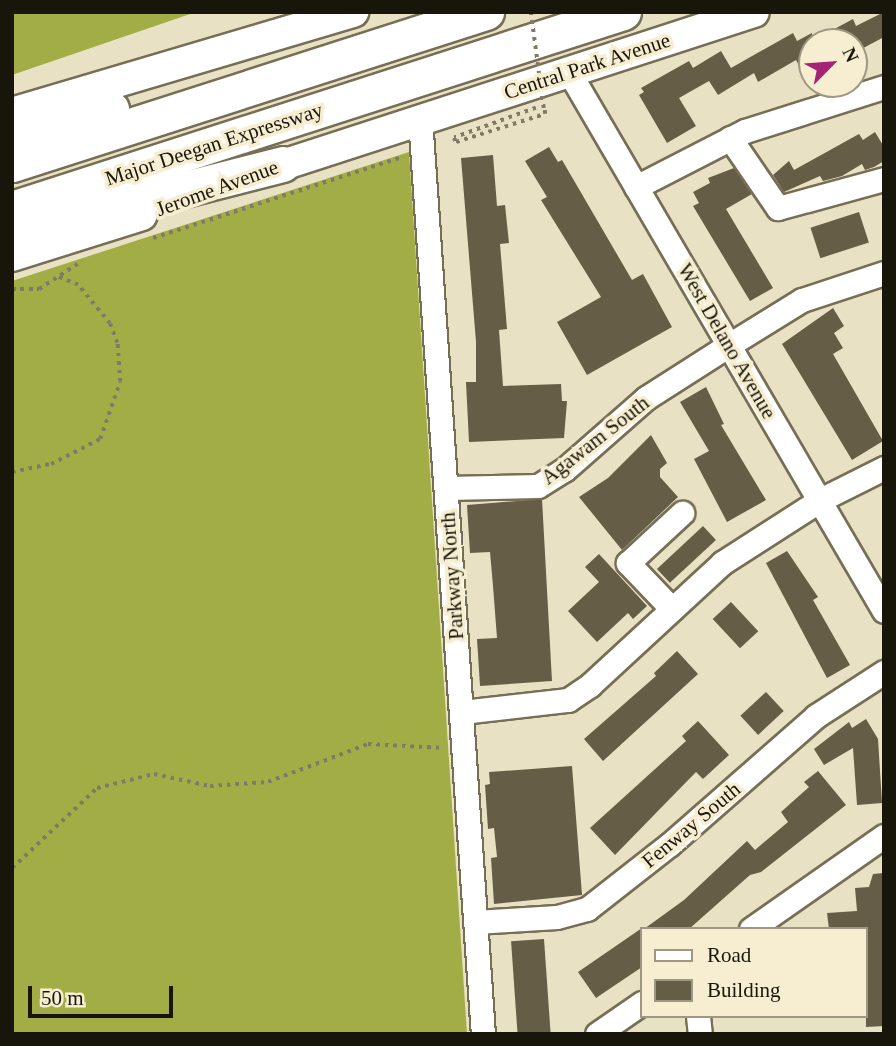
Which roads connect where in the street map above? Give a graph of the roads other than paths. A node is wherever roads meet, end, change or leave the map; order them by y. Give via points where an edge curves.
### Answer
1 (353, 12) edge
2 (486, 12) edge
3 (623, 12) edge
4 (754, 12) edge
5 (569, 72) junction
6 (282, 77) junction
7 (884, 87) edge
8 (12, 113) edge
9 (420, 118) junction
10 (12, 137) edge
11 (730, 138) junction
12 (12, 164) edge
13 (282, 164) junction
14 (884, 179) edge
15 (636, 187) junction
16 (12, 209) edge
17 (12, 233) edge
18 (12, 256) edge
19 (884, 273) edge
20 (729, 345) junction
21 (884, 468) edge
22 (447, 488) junction
23 (820, 500) junction
24 (682, 513) dead end
25 (672, 609) junction
26 (884, 611) edge
27 (884, 672) edge
28 (461, 712) junction
29 (884, 836) edge
30 (475, 922) junction
31 (754, 927) edge
32 (640, 1004) edge
33 (483, 1034) edge
34 (597, 1034) edge

1 - 8 main road
2 - 6 highway
3 - 16 highway, Major Deegan Expressway
4 - 5 main road, Central Park Avenue
5 - 9 main road, Central Park Avenue
5 - 15 street, West Delano Avenue
6 - 10 highway via 146,99
6 - 12 highway, Major Deegan Expressway
7 - 11 street
9 - 13 main road, Jerome Avenue
9 - 22 street, Parkway North
11 - 14 street via 778,208
11 - 15 street
13 - 17 highway
13 - 18 main road, Jerome Avenue
15 - 20 street, West Delano Avenue
19 - 20 street, Agawam South via 802,300
20 - 22 street, Agawam South via 646,398 551,480 530,488
20 - 23 street, West Delano Avenue
21 - 23 street
22 - 28 street, Parkway North
23 - 25 street via 722,563
23 - 26 street, West Delano Avenue
24 - 25 street via 628,563
25 - 28 street via 568,700
27 - 30 street, Fenway South via 816,716 670,844 587,909 557,917
28 - 30 street, Parkway North
29 - 31 street
30 - 33 street, Parkway North
32 - 34 street

